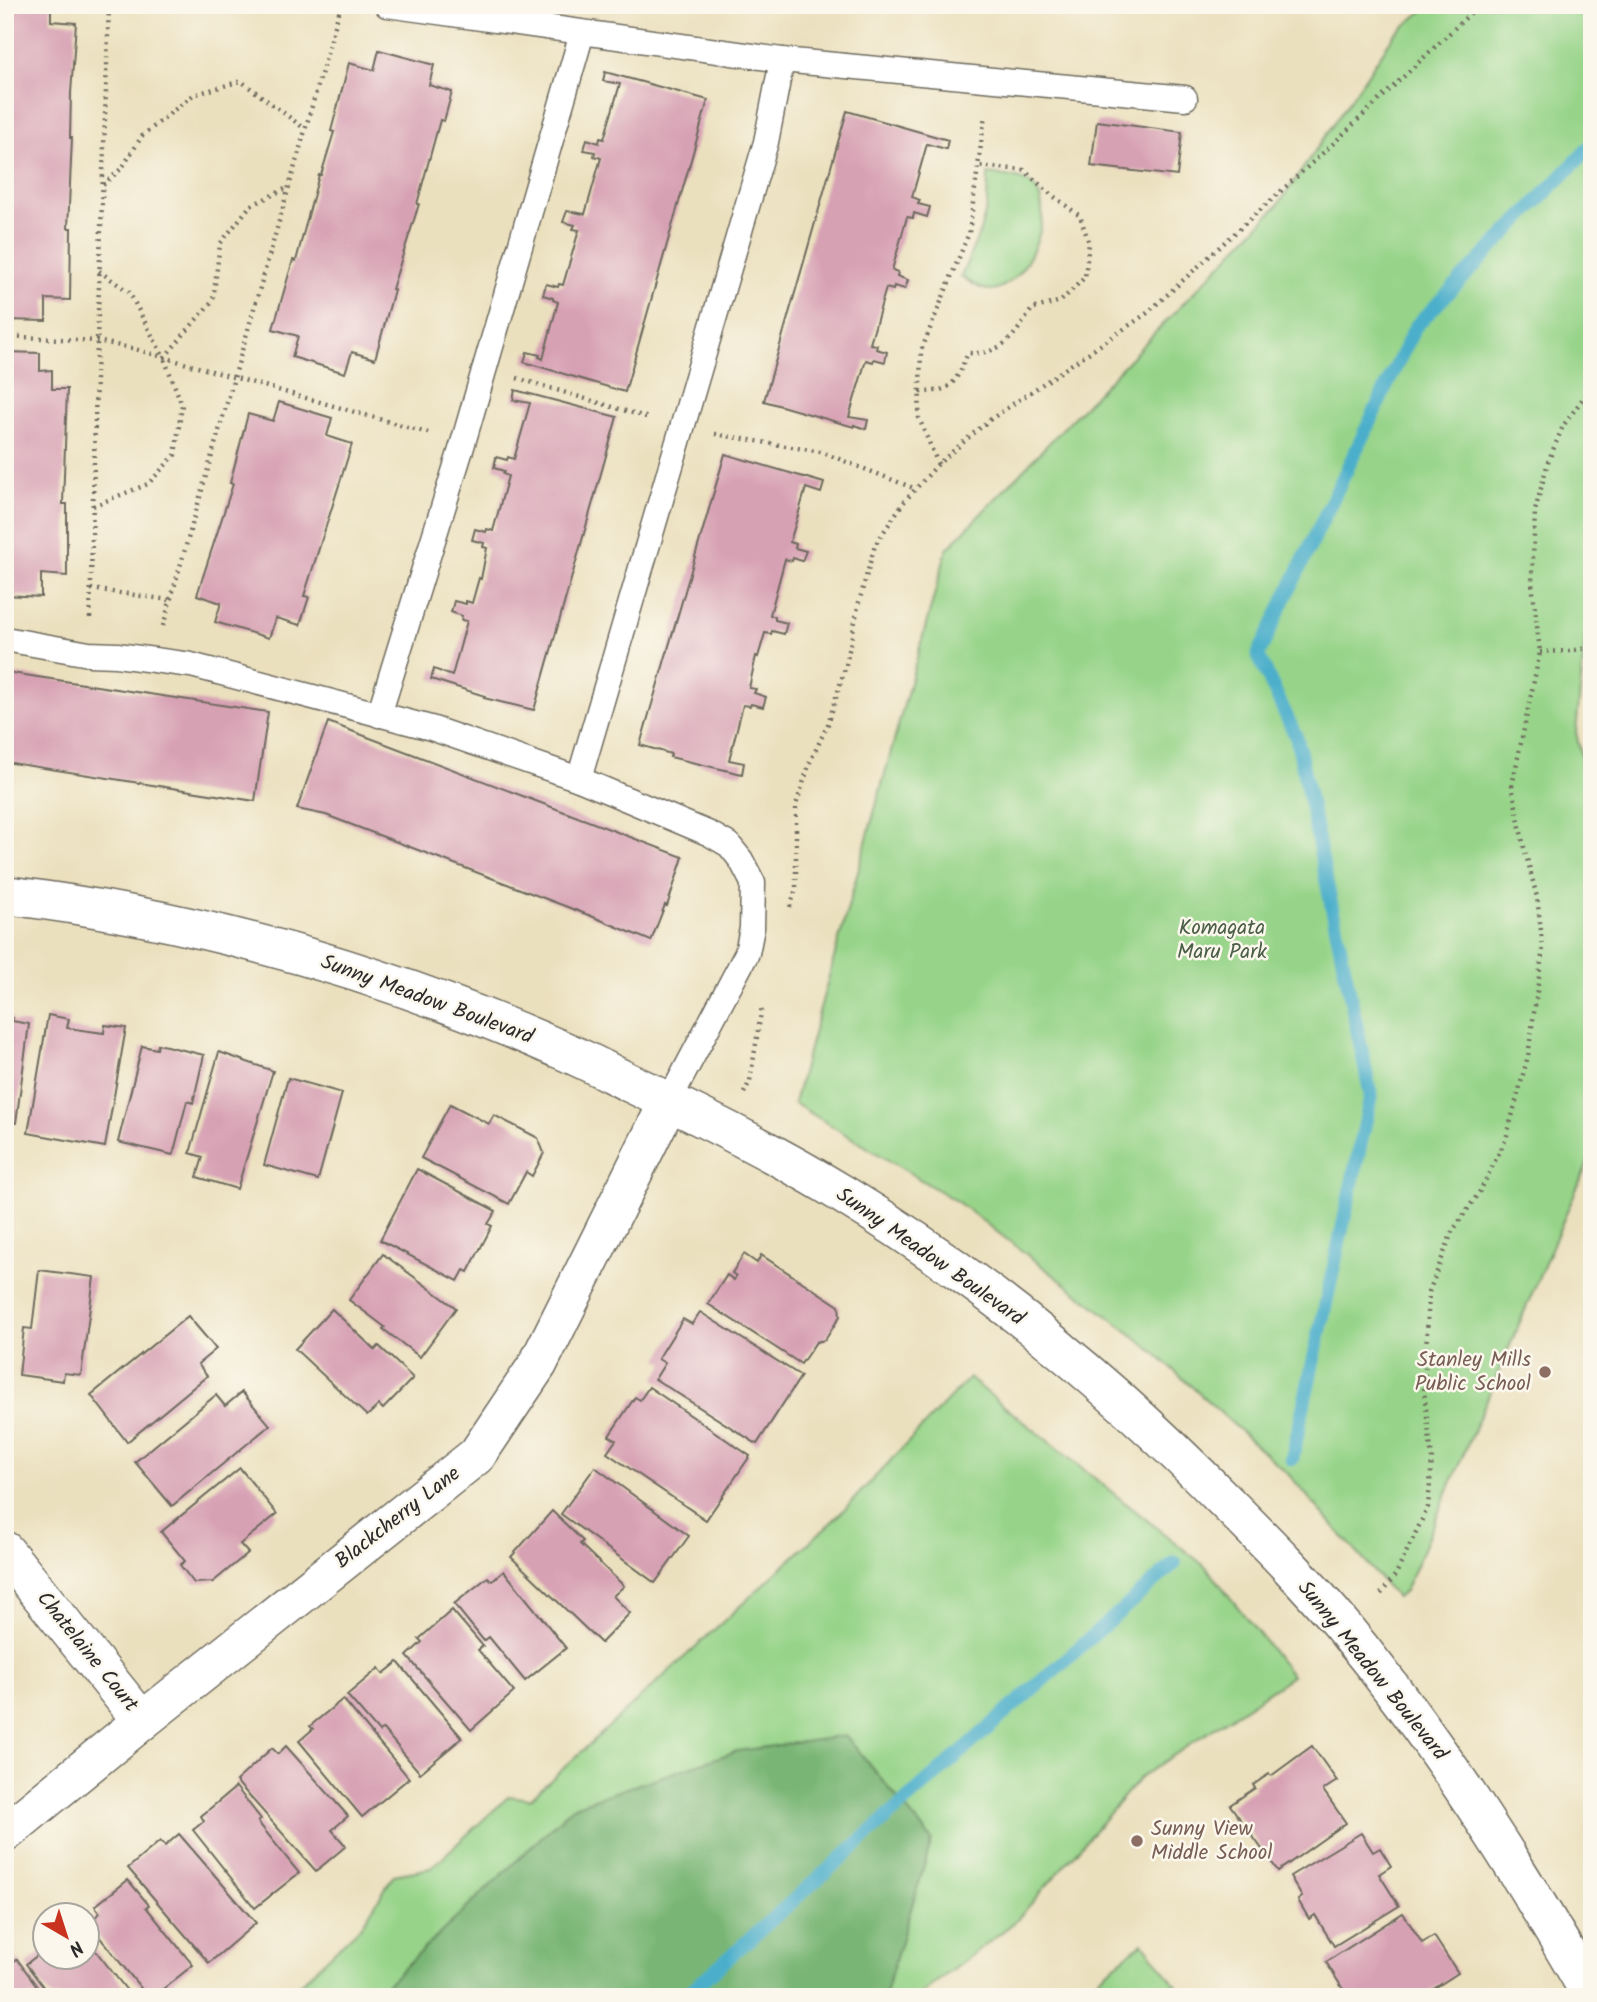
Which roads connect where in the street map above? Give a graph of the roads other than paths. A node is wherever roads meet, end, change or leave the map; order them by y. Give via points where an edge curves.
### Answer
1 (387, 5) edge
2 (582, 33) junction
3 (782, 60) junction
4 (1185, 98) dead end
5 (5, 639) edge
6 (379, 715) junction
7 (579, 779) junction
8 (5, 895) edge
9 (669, 1101) junction
10 (5, 1551) edge
11 (142, 1721) junction
12 (5, 1833) edge
13 (1592, 1997) edge

1 - 2 lane
2 - 3 lane
2 - 6 lane
3 - 4 lane
3 - 7 lane via 766,142
5 - 6 lane via 191,665
6 - 7 lane
7 - 9 lane via 729,845 753,883 747,953
8 - 9 street, Sunny Meadow Boulevard via 146,918 356,972 548,1044
9 - 11 street, Blackcherry Lane via 538,1364 477,1455
9 - 13 street, Sunny Meadow Boulevard via 843,1194 934,1254 1108,1390 1188,1464 1342,1626 1430,1740 1489,1824
10 - 11 street, Chatelaine Court
11 - 12 street, Blackcherry Lane

